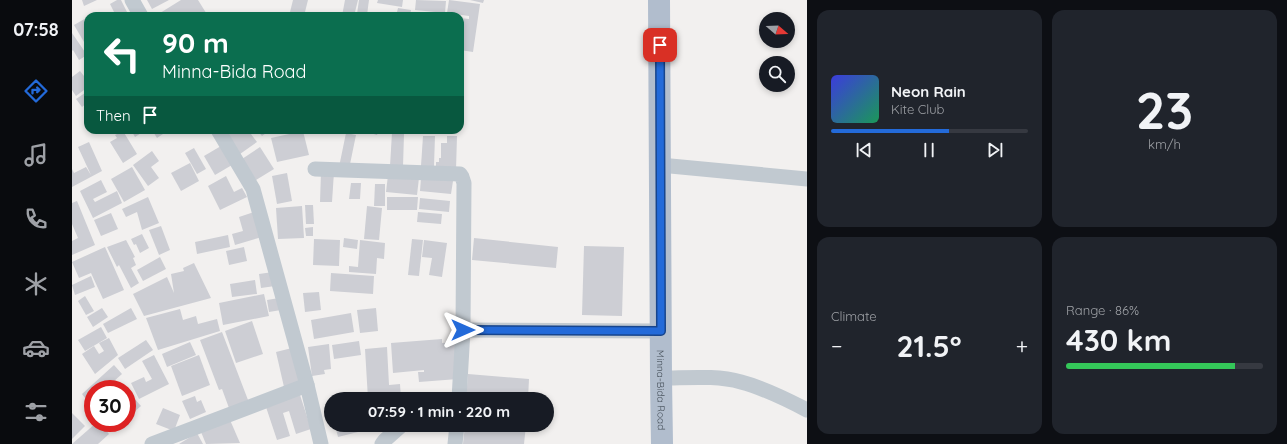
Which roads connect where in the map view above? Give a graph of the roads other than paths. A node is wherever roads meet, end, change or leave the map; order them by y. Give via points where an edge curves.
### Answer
1 (132, 0) edge
2 (660, 0) edge
3 (139, 12) edge
4 (220, 134) edge
5 (660, 165) junction
6 (315, 169) dead end
7 (807, 179) edge
8 (463, 330) junction
9 (661, 331) junction
10 (661, 378) junction
11 (307, 385) junction
12 (459, 392) edge
13 (807, 410) edge
14 (394, 432) edge
15 (457, 432) edge
16 (152, 444) edge
17 (321, 444) edge
18 (382, 444) edge
19 (456, 444) edge
20 (662, 444) edge

1 - 3 street
2 - 5 main road, Minna-Bida Road
4 - 11 street via 253,189
5 - 7 street
5 - 9 main road, Minna-Bida Road
6 - 8 street via 460,174 464,182
8 - 9 street
8 - 12 street
9 - 10 main road, Minna-Bida Road
10 - 13 street via 714,378 740,381 768,390
10 - 20 main road, Minna-Bida Road
11 - 16 street
11 - 17 street
14 - 18 street
15 - 19 street

